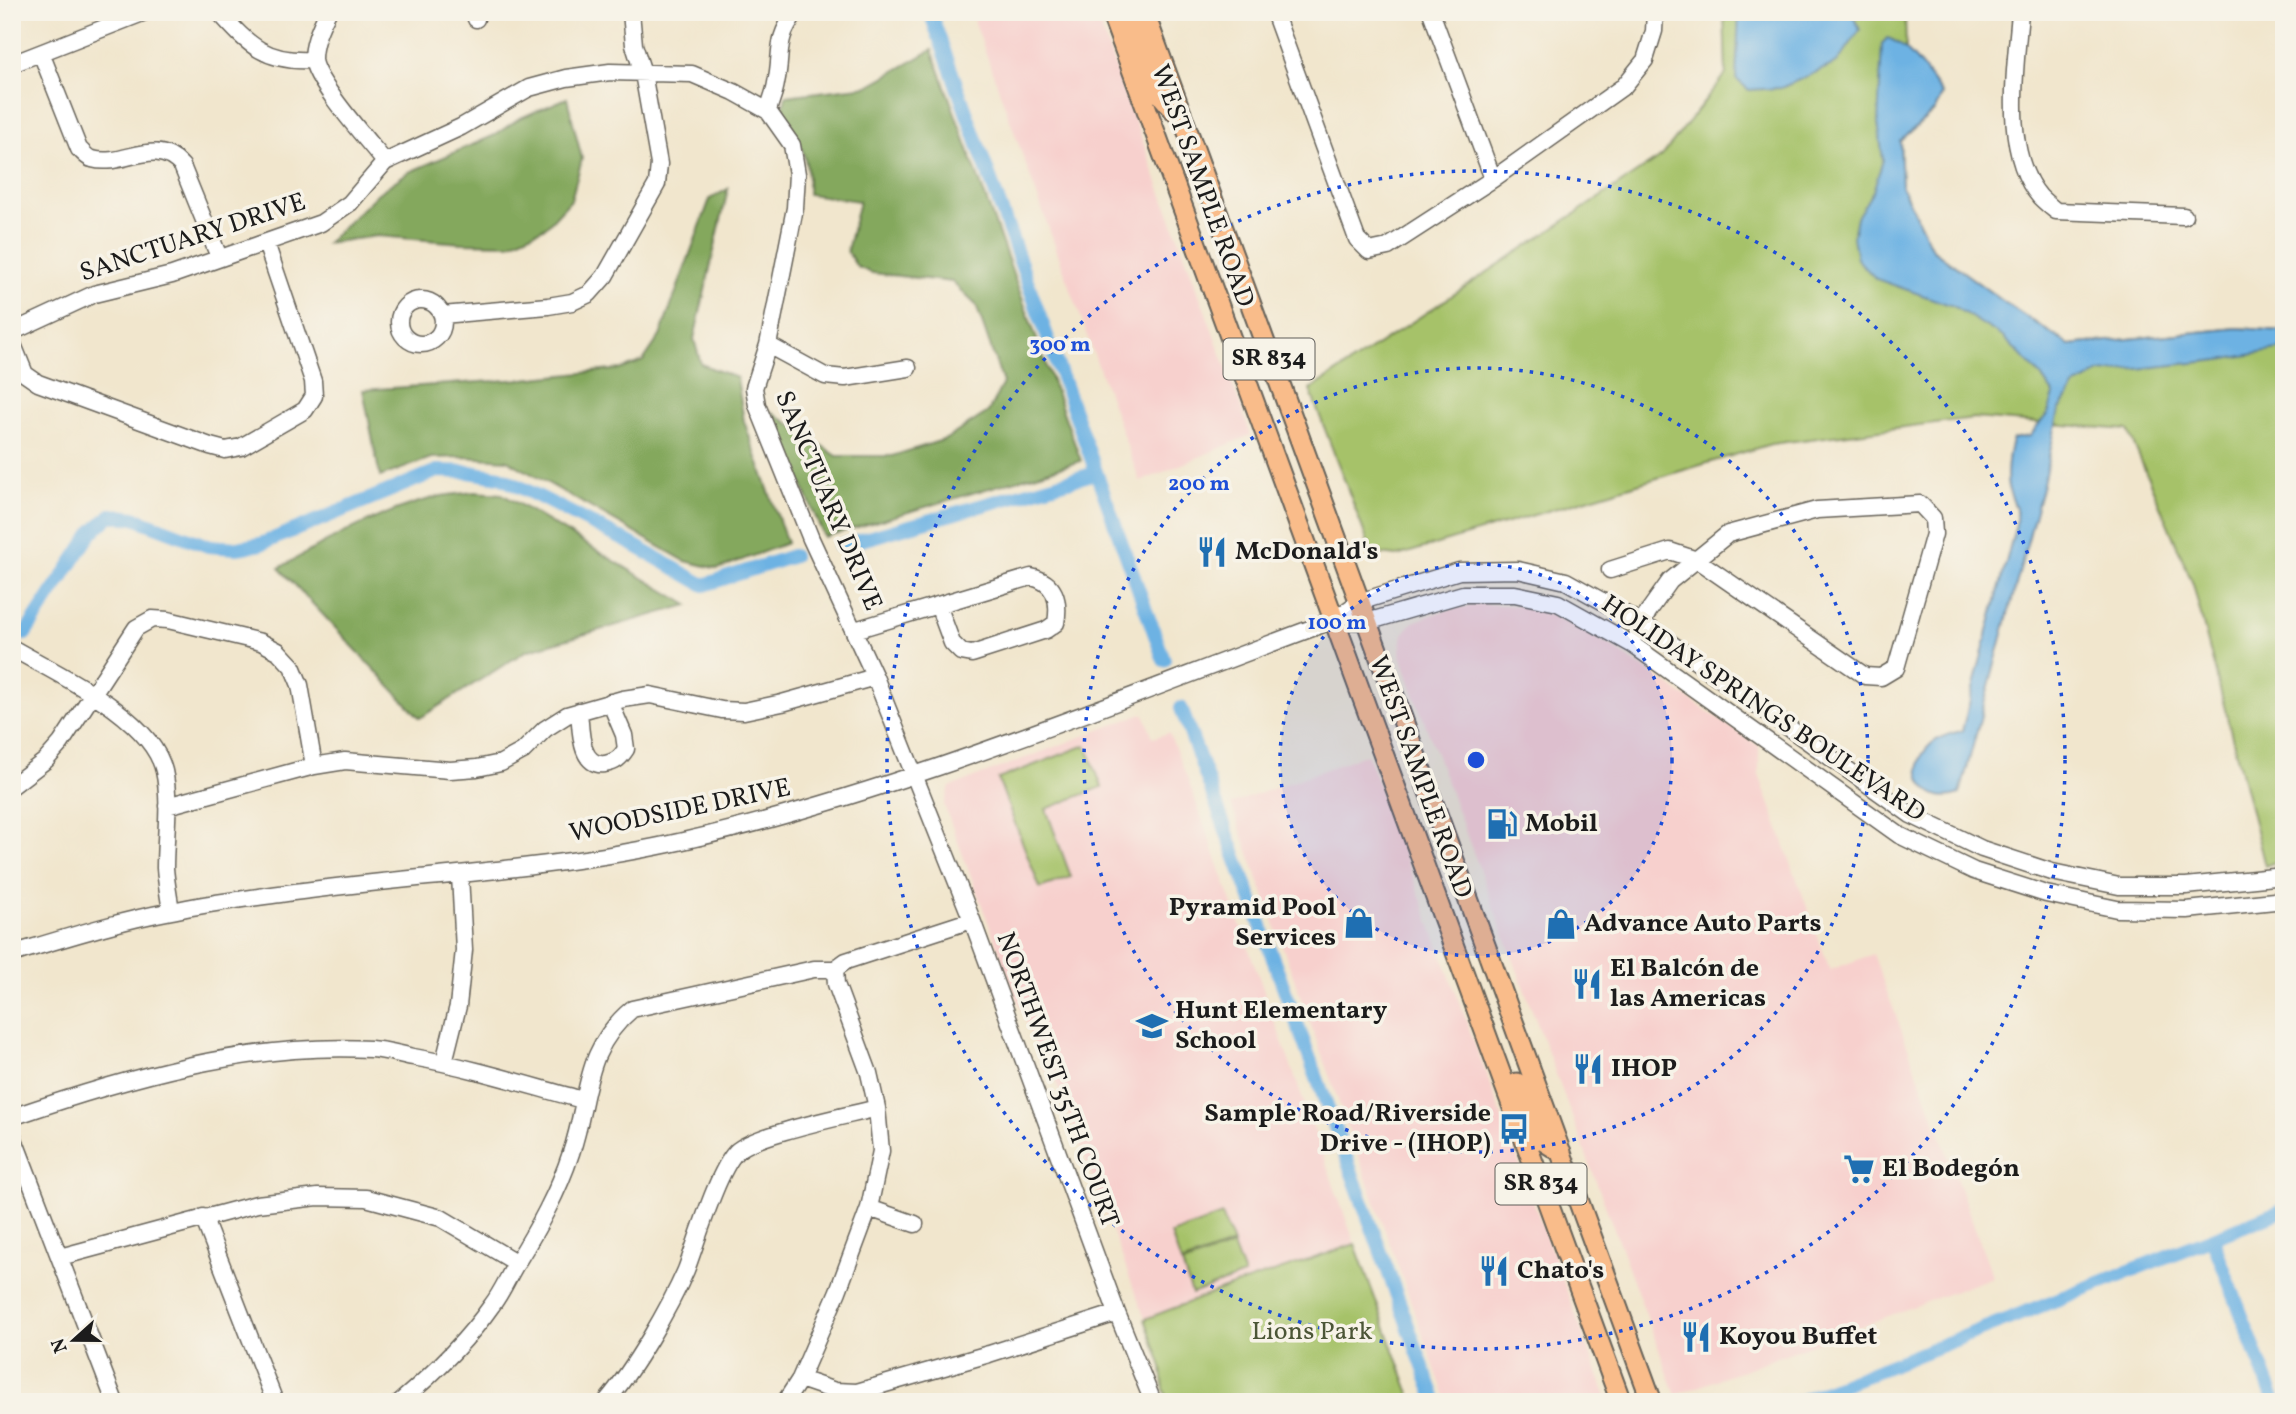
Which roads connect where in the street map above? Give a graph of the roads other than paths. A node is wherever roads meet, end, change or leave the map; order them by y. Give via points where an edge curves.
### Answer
1 (145, 12) edge
2 (219, 12) edge
3 (328, 12) edge
4 (631, 12) edge
5 (796, 12) edge
6 (1111, 12) edge
7 (1128, 12) edge
8 (1143, 12) edge
9 (1274, 12) edge
10 (1431, 12) edge
11 (1655, 12) edge
12 (2020, 12) edge
13 (41, 53) junction
14 (313, 60) junction
15 (12, 64) edge
16 (643, 73) junction
17 (768, 111) junction
18 (1181, 117) junction
19 (385, 162) junction
20 (1493, 178) junction
21 (2183, 216) dead end
22 (266, 243) junction
23 (219, 257) junction
24 (1219, 309) junction
25 (442, 315) dead end
26 (12, 332) edge
27 (12, 342) edge
28 (768, 345) junction
29 (908, 368) dead end
30 (1279, 386) junction
31 (1697, 560) junction
32 (1610, 570) dead end
33 (1359, 602) junction
34 (938, 605) junction
35 (1334, 621) junction
36 (1367, 622) junction
37 (1643, 624) junction
38 (855, 630) junction
39 (1633, 645) junction
40 (12, 648) edge
41 (875, 677) junction
42 (93, 695) junction
43 (610, 702) junction
44 (579, 710) junction
45 (1780, 721) junction
46 (1767, 740) junction
47 (314, 765) junction
48 (914, 775) junction
49 (12, 786) edge
50 (167, 806) junction
51 (1911, 814) junction
52 (1899, 835) junction
53 (460, 875) junction
54 (2284, 876) edge
55 (2284, 900) edge
56 (171, 911) junction
57 (972, 920) junction
58 (12, 954) edge
59 (835, 969) junction
60 (1485, 1033) junction
61 (444, 1062) junction
62 (583, 1100) junction
63 (877, 1108) junction
64 (12, 1117) edge
65 (12, 1134) edge
66 (1561, 1152) junction
67 (1529, 1153) junction
68 (869, 1208) junction
69 (203, 1217) junction
70 (915, 1224) dead end
71 (1593, 1240) junction
72 (60, 1257) junction
73 (517, 1263) junction
74 (1117, 1313) junction
75 (800, 1379) junction
76 (115, 1402) edge
77 (275, 1402) edge
78 (400, 1402) edge
79 (606, 1402) edge
80 (785, 1402) edge
81 (1153, 1402) edge
82 (1621, 1402) edge
83 (1652, 1402) edge

1 - 13 street
2 - 14 street via 269,55 289,61
3 - 14 street
4 - 16 street
5 - 17 street via 779,44 777,82
6 - 24 main road, WEST SAMPLE ROAD / SR 834
7 - 18 main road via 1156,89
8 - 18 main road, WEST SAMPLE ROAD / SR 834
9 - 20 street via 1357,239 1369,251 1388,247
10 - 20 street
11 - 20 street via 1645,60 1624,86
12 - 21 street via 2013,114 2026,172 2039,195 2056,211
13 - 15 street
13 - 23 street via 79,149 91,159 159,152 172,156 182,166
14 - 19 street via 321,80
16 - 17 street, SANCTUARY DRIVE via 692,74
16 - 19 street, SANCTUARY DRIVE via 610,72 529,88 461,127
16 - 25 street via 659,164 657,184 605,276 589,294 572,302
17 - 28 street, SANCTUARY DRIVE via 792,145 797,174 795,208
18 - 30 main road, WEST SAMPLE ROAD / SR 834
19 - 22 street, SANCTUARY DRIVE via 351,203 321,223
22 - 23 street, SANCTUARY DRIVE
22 - 27 street via 313,381 314,396 304,410 241,447 225,450 210,446 38,383 25,374
23 - 26 street, SANCTUARY DRIVE via 172,275 94,294
24 - 30 main road via 1243,325 1262,377
24 - 35 main road, WEST SAMPLE ROAD / SR 834
28 - 29 street via 825,376 845,378
28 - 38 street, SANCTUARY DRIVE via 754,388 757,405 811,539
30 - 33 main road, WEST SAMPLE ROAD / SR 834
31 - 31 street via 1728,534 1816,510 1920,504 1933,517 1934,534 1896,668 1881,677 1865,676
31 - 32 street via 1670,551
31 - 37 street via 1670,581
33 - 35 street, HOLIDAY SPRINGS BOULEVARD
33 - 36 main road, WEST SAMPLE ROAD / SR 834
33 - 37 street, HOLIDAY SPRINGS BOULEVARD via 1459,571 1518,570 1566,581
34 - 34 street via 1031,577 1052,588 1059,609 1056,623 1046,630 972,653 961,652 952,643
34 - 38 street
35 - 36 street, HOLIDAY SPRINGS BOULEVARD
35 - 48 street, WOODSIDE DRIVE
35 - 60 main road, WEST SAMPLE ROAD / SR 834
36 - 39 street, HOLIDAY SPRINGS BOULEVARD via 1463,594 1516,594 1558,603
36 - 66 main road, WEST SAMPLE ROAD / SR 834
37 - 39 street
37 - 45 street, HOLIDAY SPRINGS BOULEVARD
38 - 41 street, SANCTUARY DRIVE
39 - 46 street, HOLIDAY SPRINGS BOULEVARD
40 - 42 street
41 - 43 street via 744,711 650,695
41 - 48 street, SANCTUARY DRIVE
42 - 47 street via 136,628 152,618 261,642 292,666 300,685
42 - 49 street via 46,761
42 - 50 street via 114,706 154,747 164,770
43 - 44 street
43 - 44 street via 626,749 611,763 598,765 589,758 583,747
44 - 47 street via 545,729 523,751 477,768 345,761
45 - 46 street
45 - 51 street, HOLIDAY SPRINGS BOULEVARD
46 - 52 street, HOLIDAY SPRINGS BOULEVARD
47 - 50 street
48 - 53 street, WOODSIDE DRIVE via 681,841
48 - 57 street, NORTHWEST 35TH COURT
50 - 56 street via 165,870
51 - 52 street
51 - 54 street, HOLIDAY SPRINGS BOULEVARD via 1982,849 2052,872 2119,886 2186,886
52 - 55 street, HOLIDAY SPRINGS BOULEVARD via 1974,871 2046,894 2117,909 2187,909
53 - 56 street, WOODSIDE DRIVE
53 - 61 street via 464,950 458,1006
56 - 58 street, WOODSIDE DRIVE
57 - 59 street via 846,961
57 - 74 street, NORTHWEST 35TH COURT
59 - 62 street via 814,969 632,1009 600,1045
59 - 63 street
60 - 66 main road via 1504,1052 1539,1138
60 - 67 main road, WEST SAMPLE ROAD / SR 834
61 - 62 street
61 - 64 street via 373,1049 302,1049 229,1058 145,1077
62 - 73 street via 572,1152 547,1213
63 - 68 street via 881,1151
63 - 79 street via 757,1139 736,1152 724,1170 685,1272 645,1346
65 - 72 street
66 - 71 main road, WEST SAMPLE ROAD / SR 834
67 - 71 main road via 1551,1167 1574,1225
67 - 82 main road, WEST SAMPLE ROAD / SR 834
68 - 70 street
68 - 75 street
69 - 72 street
69 - 73 street via 257,1204 318,1197 366,1198 441,1218
69 - 77 street
71 - 83 main road, WEST SAMPLE ROAD / SR 834
72 - 76 street
73 - 78 street via 492,1305 446,1359
74 - 75 street via 857,1391 835,1391
74 - 81 street, NORTHWEST 35TH COURT
75 - 80 street

